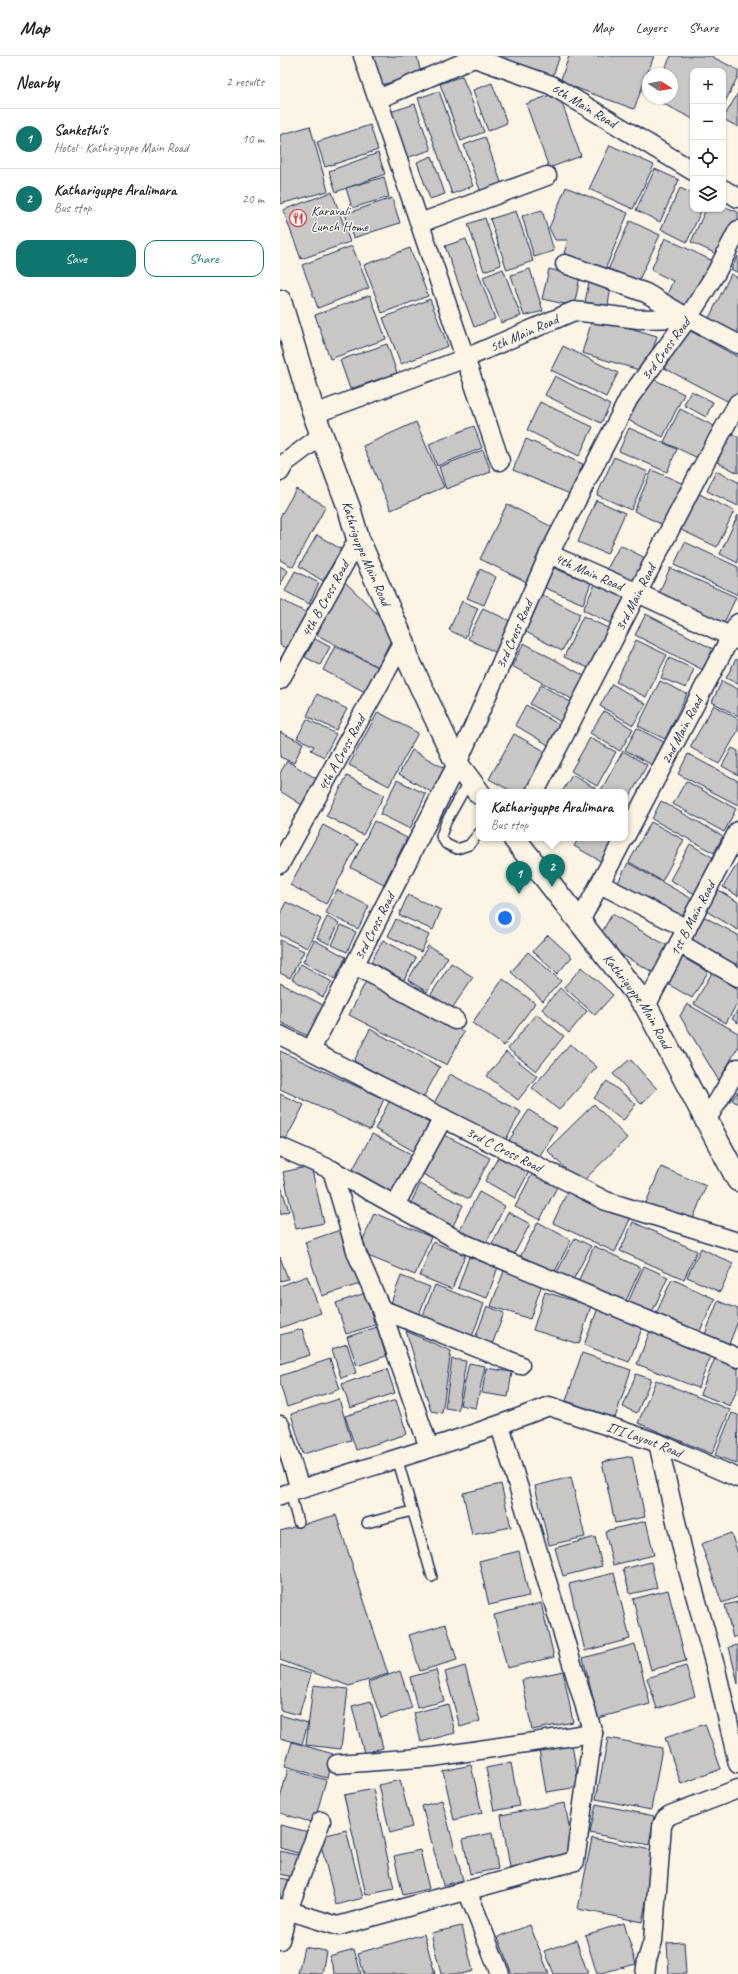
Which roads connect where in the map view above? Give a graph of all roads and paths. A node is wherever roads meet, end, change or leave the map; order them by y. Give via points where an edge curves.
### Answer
1 (363, 56) edge
2 (471, 57) edge
3 (378, 99) junction
4 (690, 169) edge
5 (547, 176) dead end
6 (726, 191) edge
7 (738, 198) edge
8 (420, 223) junction
9 (738, 230) edge
10 (565, 264) dead end
11 (280, 301) edge
12 (688, 318) junction
13 (738, 344) edge
14 (466, 358) junction
15 (738, 403) edge
16 (314, 414) junction
17 (322, 435) junction
18 (500, 461) dead end
19 (282, 465) edge
20 (358, 539) junction
21 (549, 554) junction
22 (638, 593) junction
23 (736, 633) edge
24 (403, 641) junction
25 (280, 680) edge
26 (468, 780) edge
27 (537, 789) edge
28 (628, 831) edge
29 (738, 831) edge
30 (476, 837) edge
31 (516, 841) edge
32 (623, 841) edge
33 (280, 864) edge
34 (600, 884) junction
35 (579, 923) junction
36 (683, 936) junction
37 (355, 965) junction
38 (738, 978) edge
39 (646, 1006) junction
40 (455, 1020) dead end
41 (280, 1035) edge
42 (311, 1050) junction
43 (738, 1068) edge
44 (443, 1118) junction
45 (707, 1119) junction
46 (280, 1147) edge
47 (332, 1170) junction
48 (738, 1180) edge
49 (394, 1205) junction
50 (738, 1242) edge
51 (381, 1309) junction
52 (738, 1358) edge
53 (520, 1365) dead end
54 (280, 1424) edge
55 (500, 1426) junction
56 (658, 1443) junction
57 (429, 1448) junction
58 (396, 1458) junction
59 (738, 1478) edge
60 (290, 1492) edge
61 (412, 1511) junction
62 (298, 1522) dead end
63 (367, 1523) dead end
64 (432, 1576) dead end
65 (592, 1733) junction
66 (337, 1764) dead end
67 (738, 1764) edge
68 (738, 1788) edge
69 (321, 1821) dead end
70 (467, 1890) junction
71 (284, 1909) edge
72 (280, 1940) edge
73 (500, 1974) edge
74 (645, 1974) edge

1 - 3 street
2 - 3 street
2 - 4 street, 6th Main Road via 551,85
3 - 8 street
5 - 8 street
6 - 7 street
8 - 14 street
9 - 12 street, 3rd Cross Road via 716,273
10 - 12 street via 646,293
11 - 16 main road, Kathriguppe Main Road
12 - 13 street, 5th Main Road
12 - 14 street, 5th Main Road via 639,320 574,311
12 - 21 street, 3rd Cross Road via 629,398
14 - 16 street, 5th Main Road
14 - 18 street
15 - 22 street, 3rd Main Road
16 - 17 main road, Kathriguppe Main Road
17 - 19 street
17 - 20 main road, Kathriguppe Main Road
20 - 24 main road, Kathriguppe Main Road
20 - 25 street, 4th B Cross Road
21 - 22 street, 4th Main Road
21 - 26 street, 3rd Cross Road
22 - 23 street, 4th Main Road
22 - 27 street, 3rd Main Road
23 - 28 street, 2nd Main Road
24 - 26 main road, Kathriguppe Main Road via 408,659
24 - 33 street, 4th A Cross Road
26 - 30 lane via 441,836 446,844 457,849 469,845
26 - 37 street, 3rd Cross Road
29 - 36 street, 1st B Main Road
31 - 35 main road, Kathriguppe Main Road
32 - 34 street, 2nd Main Road
34 - 35 street, 2nd Main Road
34 - 36 street
35 - 39 main road, Kathriguppe Main Road
36 - 38 street
36 - 39 street, 1st B Main Road
37 - 40 street
37 - 42 street, 3rd Cross Road
39 - 45 main road, Kathriguppe Main Road
41 - 42 street, 3rd C Cross Road
42 - 44 street, 3rd C Cross Road
43 - 45 street
44 - 49 street
44 - 50 street, 3rd C Cross Road via 606,1201
45 - 48 main road, Kathriguppe Main Road
46 - 47 street
47 - 49 street
47 - 51 street via 357,1254
49 - 52 street via 463,1243
51 - 53 street
51 - 57 street
54 - 60 street
55 - 56 street, ITI Layout Road via 548,1406
55 - 57 street
55 - 65 street
56 - 59 street, ITI Layout Road
56 - 67 street via 683,1552 716,1669
57 - 58 street
58 - 60 street
58 - 61 lane
60 - 62 lane
61 - 63 lane
61 - 64 lane
65 - 66 street via 433,1757
65 - 70 street via 575,1861
68 - 74 street via 670,1815 662,1826 653,1941
69 - 71 street
70 - 71 street via 338,1926
70 - 73 street
71 - 72 street

